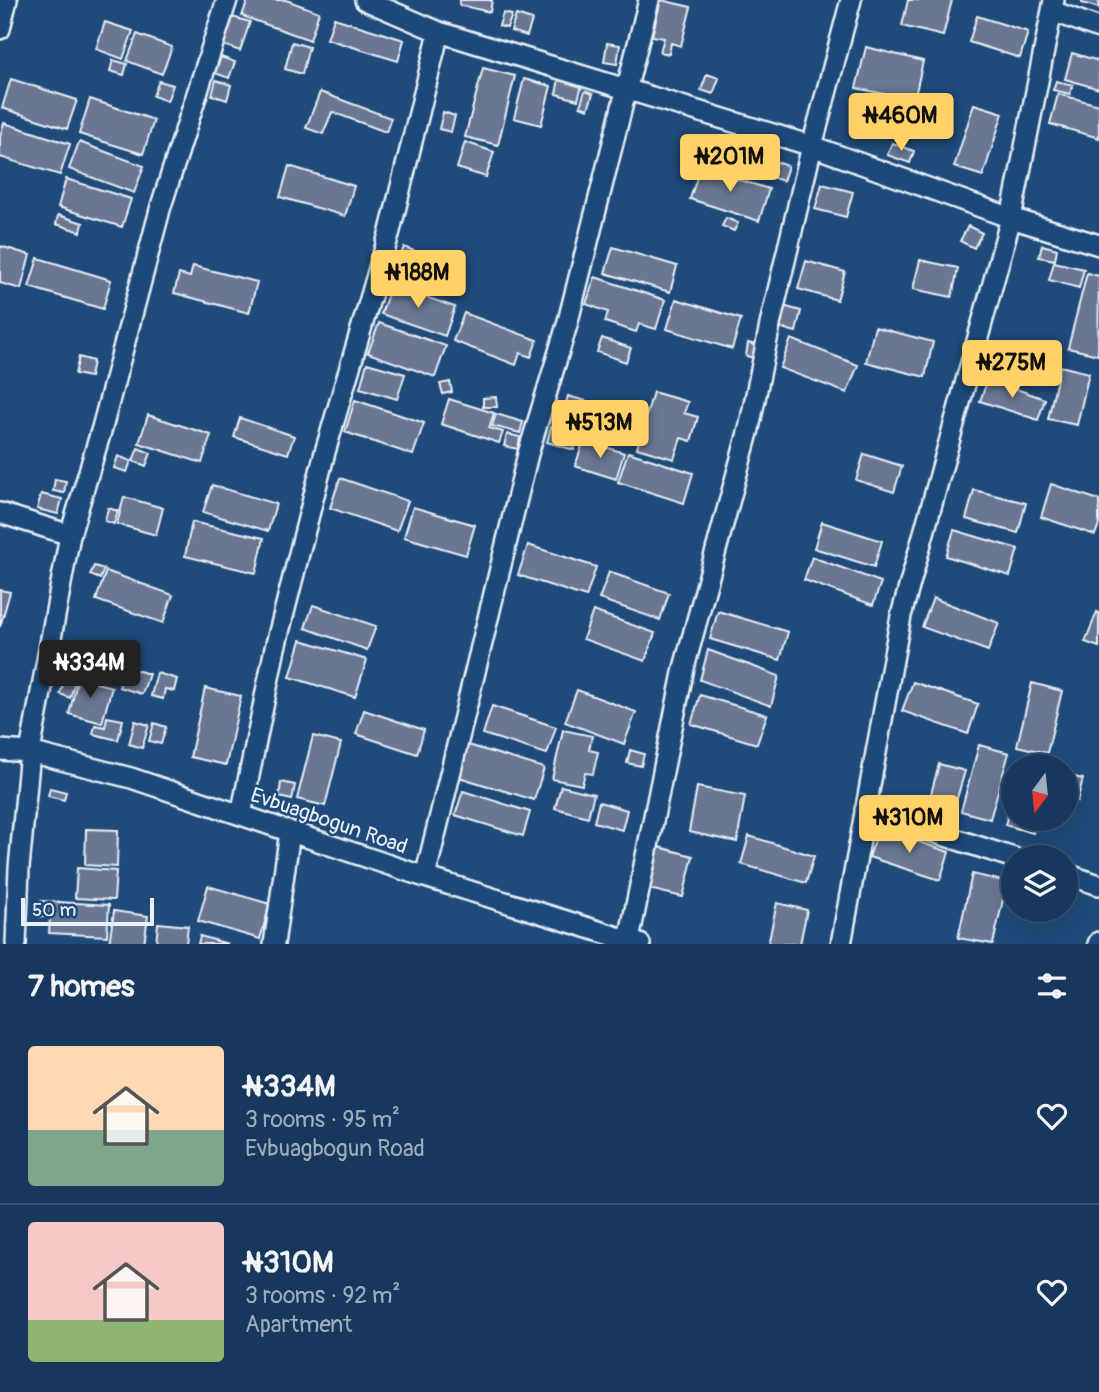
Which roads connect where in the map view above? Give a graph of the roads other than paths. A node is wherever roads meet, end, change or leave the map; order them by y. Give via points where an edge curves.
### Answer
1 (7, 0) edge
2 (227, 0) edge
3 (365, 0) edge
4 (649, 0) edge
5 (851, 0) edge
6 (1053, 6) edge
7 (1099, 28) edge
8 (0, 29) edge
9 (439, 32) junction
10 (628, 89) junction
11 (812, 146) junction
12 (1011, 218) junction
13 (1099, 245) edge
14 (0, 513) edge
15 (70, 534) junction
16 (0, 750) edge
17 (30, 752) junction
18 (865, 810) junction
19 (241, 815) junction
20 (290, 832) junction
21 (1001, 854) edge
22 (425, 877) junction
23 (1078, 878) edge
24 (1099, 885) edge
25 (635, 942) edge
26 (16, 944) edge
27 (274, 944) edge
28 (841, 944) edge

1 - 8 street
2 - 15 street via 161,206
3 - 9 street
4 - 10 street
5 - 11 street
6 - 7 street
6 - 12 street
9 - 10 street
9 - 19 street via 390,231 275,648
10 - 11 street
10 - 22 street via 567,325 528,454
11 - 12 street
11 - 25 street via 749,429 684,667
12 - 13 street
12 - 18 street via 901,616
14 - 15 street
15 - 17 street
16 - 17 street, Evbuagbogun Road
17 - 19 street, Evbuagbogun Road via 131,778
17 - 26 street
18 - 21 street
18 - 28 street
19 - 20 street, Evbuagbogun Road
20 - 22 street, Evbuagbogun Road
20 - 27 street
22 - 25 street, Evbuagbogun Road
23 - 24 street

